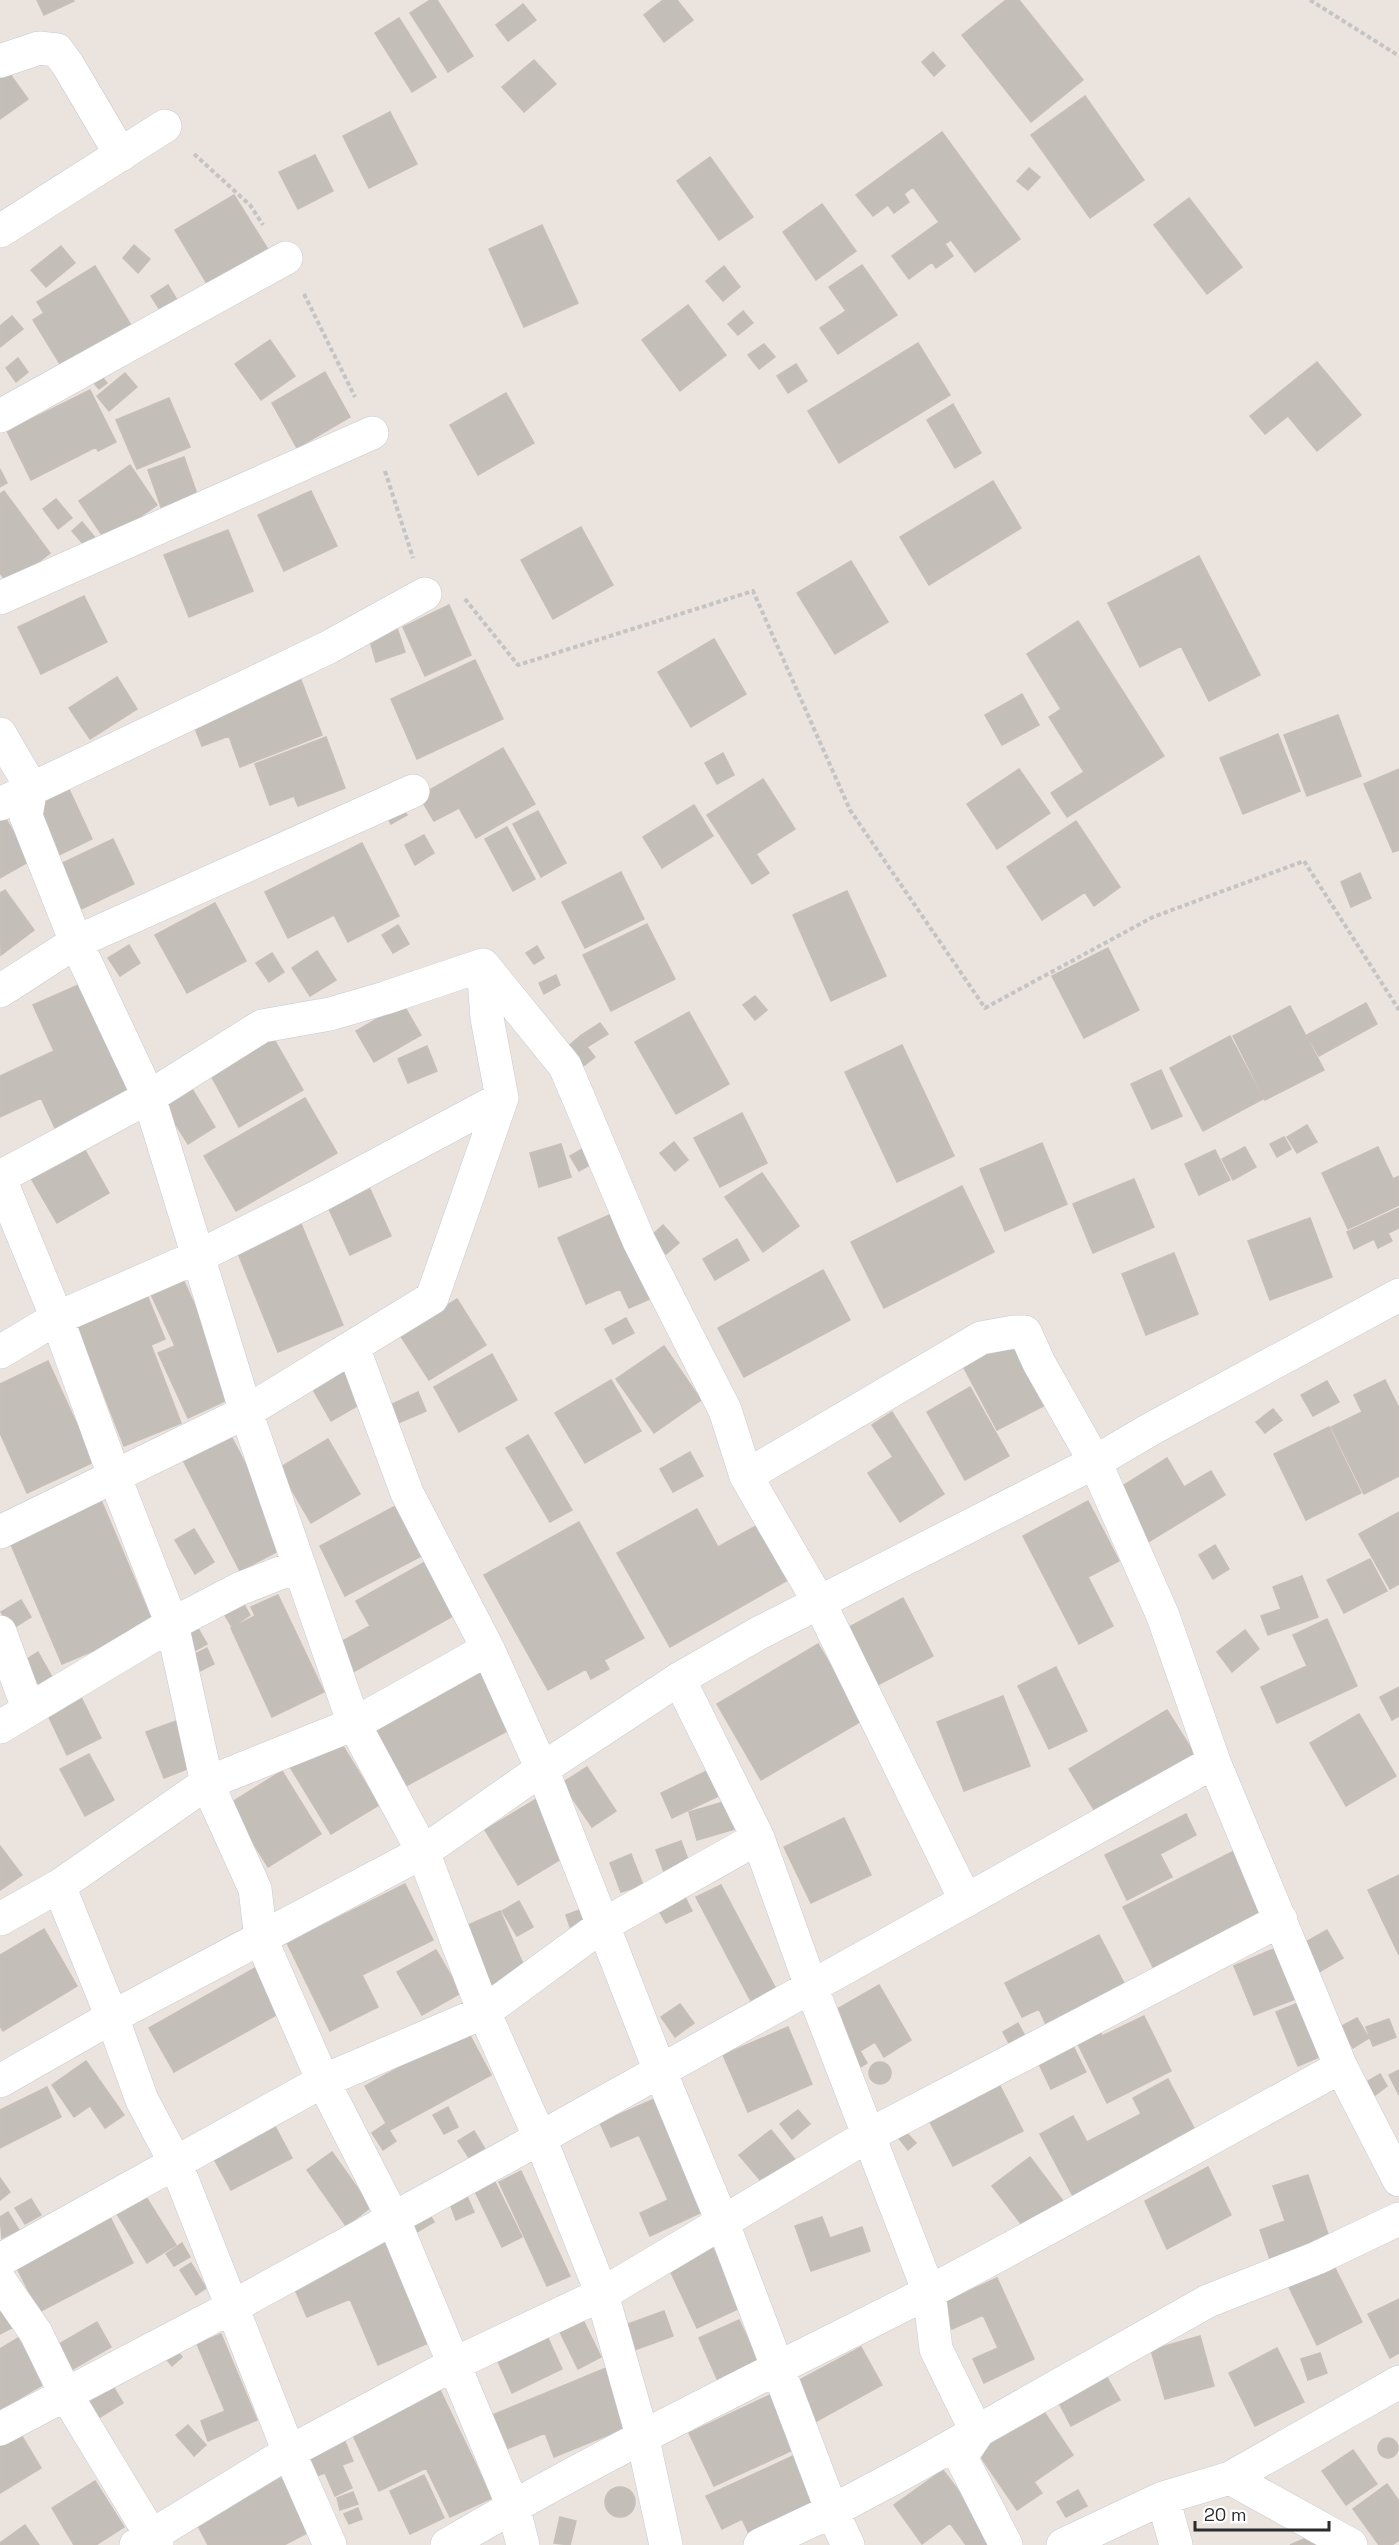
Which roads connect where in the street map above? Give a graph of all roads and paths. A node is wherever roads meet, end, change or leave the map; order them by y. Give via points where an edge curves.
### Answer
1 (1310, 0) edge
2 (1399, 56) edge
3 (0, 61) edge
4 (165, 126) joint
5 (121, 155) junction
6 (0, 231) edge
7 (286, 258) junction
8 (0, 416) edge
9 (372, 434) junction
10 (425, 594) junction
11 (0, 598) edge
12 (0, 734) edge
13 (32, 788) junction
14 (413, 791) dead end
15 (0, 804) edge
16 (76, 942) junction
17 (483, 965) junction
18 (0, 991) edge
19 (1399, 1010) edge
20 (149, 1097) junction
21 (502, 1098) junction
22 (0, 1178) edge
23 (197, 1257) junction
24 (1399, 1295) edge
25 (57, 1318) junction
26 (353, 1347) junction
27 (0, 1352) edge
28 (246, 1412) junction
29 (1095, 1462) junction
30 (114, 1475) junction
31 (746, 1476) junction
32 (0, 1532) edge
33 (298, 1566) junction
34 (819, 1602) junction
35 (172, 1624) junction
36 (0, 1632) edge
37 (488, 1649) junction
38 (679, 1679) junction
39 (28, 1708) junction
40 (354, 1724) junction
41 (0, 1727) edge
42 (1214, 1762) junction
43 (542, 1769) junction
44 (207, 1783) junction
45 (758, 1838) junction
46 (423, 1852) junction
47 (59, 1886) junction
48 (966, 1901) junction
49 (0, 1919) edge
50 (1281, 1920) junction
51 (603, 1925) junction
52 (261, 1939) junction
53 (811, 1986) junction
54 (484, 2012) junction
55 (112, 2017) junction
56 (1341, 2067) junction
57 (660, 2071) junction
58 (0, 2080) edge
59 (323, 2081) junction
60 (868, 2135) junction
61 (540, 2138) junction
62 (176, 2164) junction
63 (1399, 2180) edge
64 (393, 2218) junction
65 (1399, 2219) edge
66 (722, 2221) junction
67 (0, 2260) edge
68 (0, 2281) edge
69 (928, 2292) junction
70 (602, 2294) junction
71 (232, 2307) junction
72 (452, 2366) junction
73 (777, 2369) junction
74 (1399, 2382) edge
75 (65, 2393) junction
76 (0, 2429) edge
77 (977, 2433) junction
78 (642, 2435) junction
79 (289, 2452) junction
80 (1230, 2478) junction
81 (1163, 2498) junction
82 (513, 2506) junction
83 (832, 2511) junction
84 (148, 2542) edge
85 (330, 2545) edge
86 (447, 2545) edge
87 (523, 2545) edge
88 (666, 2545) edge
89 (760, 2545) edge
90 (848, 2545) edge
91 (1006, 2545) edge
92 (1063, 2545) edge
93 (1176, 2545) edge
94 (1350, 2545) edge

1 - 2 path
3 - 5 street via 39,48 57,50
4 - 5 street
4 - 7 path via 250,205
5 - 6 street
7 - 8 street
7 - 9 path
9 - 10 path
9 - 11 street
10 - 13 street via 327,648
10 - 19 path via 454,585 518,665 753,591 850,810 985,1008 1153,917 1304,861
12 - 13 street
13 - 15 street
13 - 16 street via 26,816
14 - 16 street
16 - 18 street
16 - 20 street
17 - 20 street via 330,1014 262,1026
17 - 21 street via 487,1018
17 - 31 street via 565,1066 639,1241 725,1410
20 - 22 street
20 - 23 street
21 - 23 street
21 - 26 street via 432,1298
22 - 25 street
23 - 25 street
23 - 28 street
24 - 29 street
25 - 27 street
25 - 30 street
26 - 28 street
26 - 37 street via 407,1492
28 - 30 street
28 - 33 street
29 - 31 street via 1025,1332 1014,1332 981,1338
29 - 34 street
29 - 42 street via 1163,1616
30 - 32 street
30 - 35 street
31 - 34 street
33 - 35 street via 239,1588
33 - 40 street
34 - 38 street
34 - 48 street
35 - 39 street
35 - 44 street
36 - 39 street
37 - 40 street
37 - 43 street
38 - 43 street
38 - 45 street
39 - 41 street
40 - 44 street
40 - 46 street
42 - 48 street
42 - 50 street
43 - 46 street
43 - 51 street
44 - 47 street
44 - 52 street via 255,1888
45 - 51 street
45 - 53 street
46 - 52 street
46 - 54 street
47 - 49 street
47 - 55 street
48 - 53 street
50 - 56 street
50 - 60 street
51 - 54 street
51 - 57 street
52 - 55 street
52 - 59 street
53 - 57 street
53 - 60 street
54 - 59 street
54 - 61 street
55 - 58 street
55 - 62 street via 142,2100
56 - 63 street
56 - 69 street
57 - 61 street
57 - 66 street
59 - 62 street
59 - 64 street
60 - 66 street
60 - 69 street
61 - 64 street
61 - 70 street
62 - 67 street
62 - 71 street
64 - 71 street
64 - 72 street
65 - 77 street via 1317,2258 1208,2301
66 - 70 street
66 - 73 street
68 - 75 street via 36,2333
69 - 73 street
69 - 77 street via 936,2349
70 - 72 street
70 - 78 street
71 - 75 street
71 - 79 street
72 - 79 street
72 - 82 street
73 - 78 street
73 - 83 street
74 - 80 street
75 - 76 street
75 - 84 street
77 - 83 street
77 - 91 street via 961,2457
78 - 82 street
78 - 88 street
79 - 84 street
79 - 85 street
80 - 81 street
80 - 94 street
81 - 92 street
81 - 93 street
82 - 86 street
82 - 87 street
83 - 89 street
83 - 90 street

